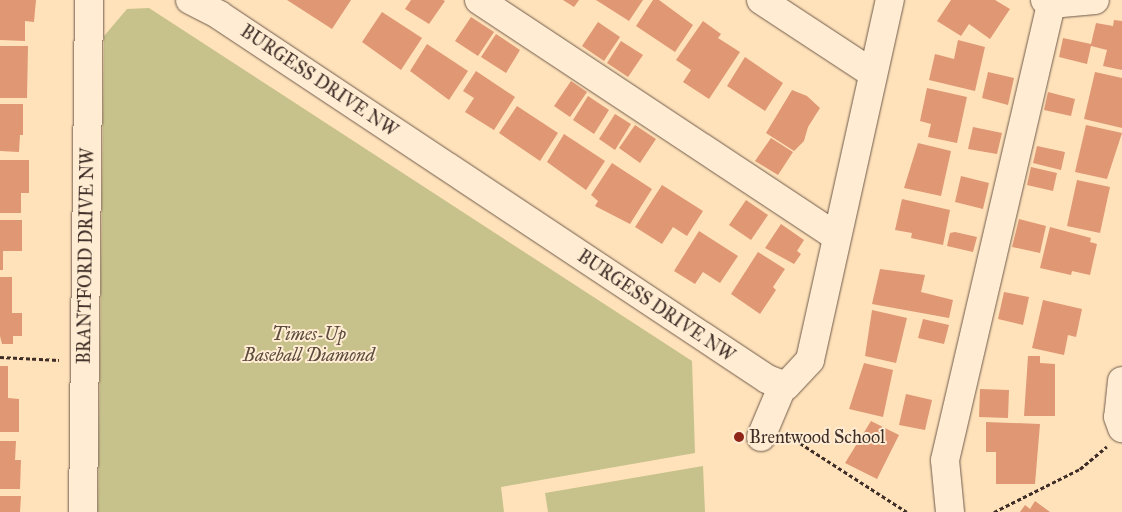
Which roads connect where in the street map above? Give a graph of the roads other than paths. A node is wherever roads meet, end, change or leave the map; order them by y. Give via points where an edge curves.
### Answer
1 (88, 0) edge
2 (190, 0) edge
3 (479, 0) edge
4 (761, 0) edge
5 (890, 0) edge
6 (1095, 0) edge
7 (1048, 2) edge
8 (872, 73) junction
9 (836, 236) junction
10 (1122, 381) edge
11 (783, 385) junction
12 (1119, 433) edge
13 (761, 438) dead end
14 (83, 512) edge
15 (950, 512) edge

1 - 14 street, BRANTFORD DRIVE NW
2 - 11 street, BURGESS DRIVE NW via 219,15 767,380
3 - 9 street
4 - 8 street
5 - 8 street
6 - 7 street
7 - 15 street via 945,460
8 - 9 street
9 - 11 street via 810,360
10 - 12 street
11 - 13 street

